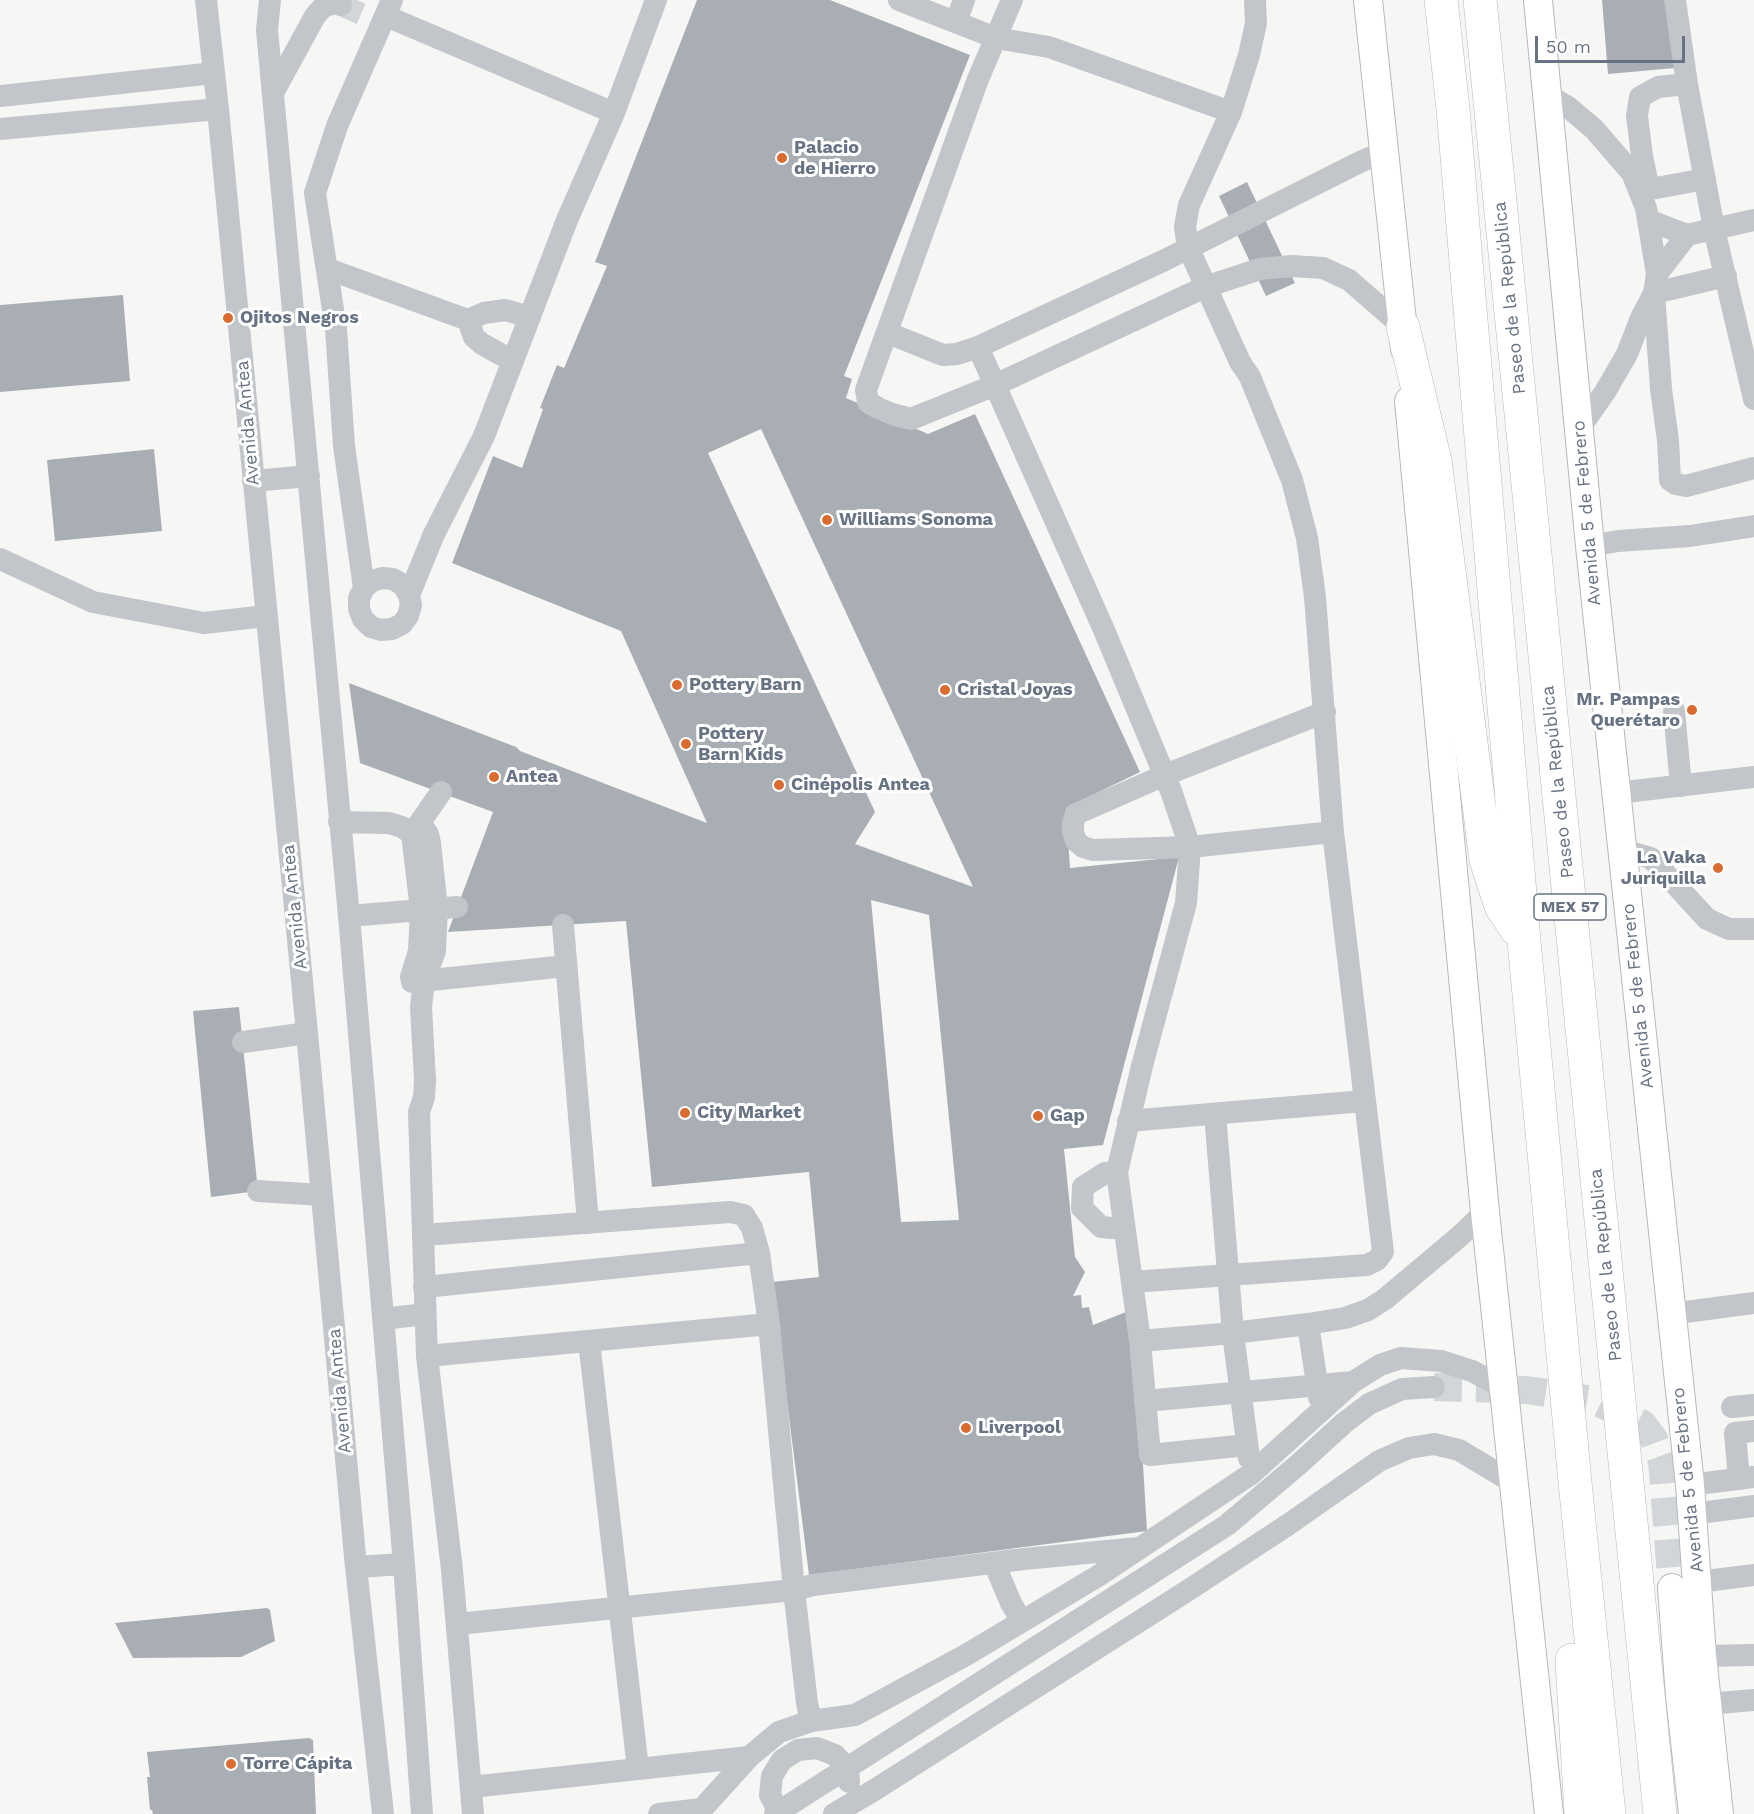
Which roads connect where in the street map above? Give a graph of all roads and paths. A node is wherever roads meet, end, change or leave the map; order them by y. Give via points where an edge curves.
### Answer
1 (206, 0) edge
2 (270, 0) edge
3 (656, 0) edge
4 (899, 0) edge
5 (964, 0) edge
6 (1012, 0) edge
7 (1255, 0) edge
8 (1368, 0) edge
9 (1442, 0) edge
10 (1480, 0) edge
11 (1538, 0) edge
12 (1675, 0) edge
13 (341, 5) dead end
14 (389, 8) edge
15 (956, 22) junction
16 (996, 38) junction
17 (214, 73) junction
18 (1687, 84) junction
19 (273, 93) junction
20 (1546, 94) junction
21 (0, 96) edge
22 (218, 109) junction
23 (1231, 112) junction
24 (614, 113) junction
25 (0, 129) edge
26 (1385, 151) junction
27 (1705, 179) junction
28 (1645, 190) junction
29 (1648, 220) junction
30 (1754, 220) edge
31 (1714, 229) junction
32 (1687, 235) junction
33 (1188, 247) junction
34 (328, 269) junction
35 (1726, 276) junction
36 (1656, 284) junction
37 (1205, 287) junction
38 (530, 317) junction
39 (468, 320) junction
40 (1402, 327) junction
41 (888, 333) junction
42 (978, 347) junction
43 (513, 361) junction
44 (995, 385) junction
45 (1754, 399) edge
46 (1580, 429) junction
47 (1754, 468) edge
48 (309, 476) junction
49 (253, 481) junction
50 (1754, 526) edge
51 (1590, 546) junction
52 (0, 558) edge
53 (364, 588) junction
54 (409, 595) junction
55 (266, 616) junction
56 (1674, 711) dead end
57 (1325, 712) junction
58 (1165, 775) junction
59 (1754, 777) edge
60 (1681, 786) junction
61 (441, 792) dead end
62 (1617, 793) junction
63 (339, 822) junction
64 (420, 830) junction
65 (1333, 832) junction
66 (1190, 847) junction
67 (1623, 850) junction
68 (438, 909) junction
69 (349, 916) junction
70 (563, 925) dead end
71 (1754, 929) edge
72 (1524, 941) junction
73 (566, 966) junction
74 (417, 982) junction
75 (307, 1033) junction
76 (243, 1042) dead end
77 (1364, 1101) junction
78 (1215, 1114) junction
79 (1128, 1121) junction
80 (1117, 1172) junction
81 (258, 1191) dead end
82 (322, 1195) junction
83 (1485, 1212) junction
84 (588, 1223) junction
85 (1124, 1229) junction
86 (424, 1234) junction
87 (759, 1253) junction
88 (1227, 1276) junction
89 (1131, 1282) junction
90 (424, 1287) junction
91 (1754, 1302) edge
92 (425, 1314) junction
93 (1670, 1314) junction
94 (383, 1319) junction
95 (769, 1324) junction
96 (1308, 1324) junction
97 (1233, 1333) junction
98 (588, 1341) junction
99 (1140, 1341) junction
100 (427, 1356) junction
101 (1353, 1382) junction
102 (1318, 1384) junction
103 (1434, 1387) tunnel mouth
104 (1504, 1388) junction
105 (1239, 1392) junction
106 (1145, 1401) junction
107 (1320, 1411) junction
108 (1754, 1431) edge
109 (1247, 1444) junction
110 (1251, 1474) junction
111 (1746, 1478) edge
112 (1575, 1482) junction
113 (1514, 1483) junction
114 (1690, 1485) junction
115 (1754, 1506) edge
116 (1692, 1514) junction
117 (1140, 1548) junction
118 (994, 1563) junction
119 (404, 1564) junction
120 (356, 1567) junction
121 (1754, 1575) edge
122 (1685, 1585) junction
123 (794, 1590) junction
124 (620, 1608) junction
125 (1021, 1620) junction
126 (457, 1624) junction
127 (1754, 1654) edge
128 (1702, 1656) junction
129 (1754, 1700) edge
130 (1708, 1704) junction
131 (811, 1721) junction
132 (749, 1757) junction
133 (638, 1769) junction
134 (848, 1769) junction
135 (471, 1787) junction
136 (842, 1809) edge
137 (777, 1813) edge
138 (383, 1814) edge
139 (422, 1814) edge
140 (473, 1814) edge
141 (659, 1814) edge
142 (1549, 1814) edge
143 (1581, 1814) edge
144 (1609, 1814) edge
145 (1660, 1814) edge
146 (1693, 1814) edge
147 (1719, 1814) edge

1 - 17 street, Avenida Antea
2 - 19 street via 267,30
3 - 24 street
4 - 15 street
5 - 15 street
6 - 16 street
7 - 23 street via 1256,23
8 - 26 main road
9 - 72 highway, MEX 57
10 - 145 highway, Paseo de la República / MEX 57
11 - 20 main road, Avenida 5 de Febrero
12 - 18 street
13 - 19 street via 323,7 315,16
14 - 24 street
14 - 34 street via 337,126 315,193
15 - 16 street
16 - 23 street via 1049,47
16 - 41 street
17 - 21 street
17 - 22 street, Avenida Antea
18 - 27 street
18 - 28 street via 1658,87 1640,97 1637,116
19 - 48 street
20 - 28 street via 1594,129
20 - 46 main road, Avenida 5 de Febrero
22 - 25 street
22 - 49 street, Avenida Antea
23 - 33 street via 1189,205 1185,227
24 - 38 street
26 - 33 street
26 - 40 main road
27 - 28 street
27 - 31 street
28 - 29 street
29 - 32 street
29 - 36 street
30 - 31 street
31 - 32 street
31 - 35 street
32 - 36 street
33 - 37 street
33 - 42 street
34 - 39 street
34 - 53 street via 344,446
35 - 36 street
35 - 45 street
36 - 46 street via 1627,354
36 - 47 street via 1670,480 1686,486
37 - 40 street via 1260,269 1323,268 1349,280
37 - 44 street
37 - 57 street via 1250,377 1292,480 1311,561
38 - 39 street via 505,310
38 - 43 street
39 - 43 street via 474,337
40 - 72 highway via 1436,461 1486,860 1501,906
40 - 83 main road
41 - 42 street via 943,355
41 - 44 street via 866,390 868,402 878,408 911,419
42 - 44 street
43 - 54 street via 484,436
44 - 58 street
46 - 51 main road, Avenida 5 de Febrero
48 - 49 street
48 - 63 street
49 - 55 street, Avenida Antea
50 - 51 street
51 - 62 main road, Avenida 5 de Febrero
52 - 55 street via 93,602 204,623
53 - 54 street via 372,581 393,579
53 - 54 street via 359,598 363,619 381,630 402,624 411,605
55 - 75 street, Avenida Antea
56 - 60 street
57 - 58 street
57 - 65 street
58 - 66 street
58 - 66 street via 1076,814 1076,841 1093,850
59 - 60 street
60 - 62 street
61 - 64 street
62 - 67 main road, Avenida 5 de Febrero
63 - 64 street via 389,823
63 - 69 street
64 - 68 street
65 - 66 street
65 - 77 street
66 - 79 street via 1186,903
67 - 71 street via 1651,858 1707,919 1729,929
67 - 93 main road, Avenida 5 de Febrero
68 - 69 street
68 - 74 street via 435,951
69 - 94 street
70 - 73 street
72 - 112 highway, MEX 57
73 - 74 street
73 - 84 street
74 - 86 street via 425,1080 419,1112
75 - 76 street
75 - 82 street, Avenida Antea
77 - 78 street
77 - 88 street via 1383,1252 1377,1260 1367,1265
78 - 79 street
78 - 88 street
79 - 80 street
80 - 85 street
80 - 85 street via 1105,1173 1083,1186 1082,1208 1101,1227
81 - 82 street
82 - 120 street, Avenida Antea
83 - 96 street via 1377,1304 1345,1318
83 - 104 main road
84 - 86 street
84 - 87 street via 730,1212 744,1215
85 - 89 street
86 - 90 street
87 - 90 street
87 - 95 street
88 - 89 street
88 - 97 street
89 - 99 street
90 - 92 street
91 - 93 street
92 - 94 street
92 - 100 street
93 - 114 main road, Avenida 5 de Febrero
94 - 119 street
95 - 98 street
95 - 123 street
96 - 97 street
96 - 102 street
97 - 99 street
97 - 105 street
98 - 100 street
98 - 124 street
99 - 106 street
100 - 126 street
101 - 102 street
101 - 104 street via 1380,1365 1401,1358 1441,1360
101 - 107 street
102 - 105 street
102 - 107 street
103 - 134 street via 1402,1389 1369,1404 1227,1525
104 - 113 main road
105 - 106 street
105 - 109 street
106 - 109 street via 1150,1455
107 - 110 street
108 - 111 street via 1735,1432
109 - 110 street
110 - 117 street
111 - 114 street
112 - 143 highway via 1569,1590
112 - 144 highway, MEX 57
113 - 136 street via 1459,1450 1434,1444 1409,1448 1379,1461 1187,1591
113 - 142 main road
114 - 116 main road, Avenida 5 de Febrero
115 - 116 street
116 - 122 main road, Avenida 5 de Febrero
117 - 118 street
117 - 125 street
118 - 123 street
118 - 125 street
119 - 120 street
119 - 139 street
120 - 138 street, Avenida Antea
121 - 122 street
122 - 128 main road, Avenida 5 de Febrero
122 - 146 main road via 1680,1695
123 - 124 street
123 - 131 street
124 - 126 street
124 - 133 street
125 - 131 street via 957,1660 855,1714
126 - 135 street
127 - 128 street
128 - 130 main road, Avenida 5 de Febrero
129 - 130 street
130 - 147 main road, Avenida 5 de Febrero
131 - 132 street via 779,1731
132 - 133 street
132 - 141 street via 702,1809
133 - 135 street
134 - 136 street
134 - 137 street
134 - 137 street via 835,1755 817,1748 798,1750 782,1760 772,1776 770,1795
135 - 140 street

